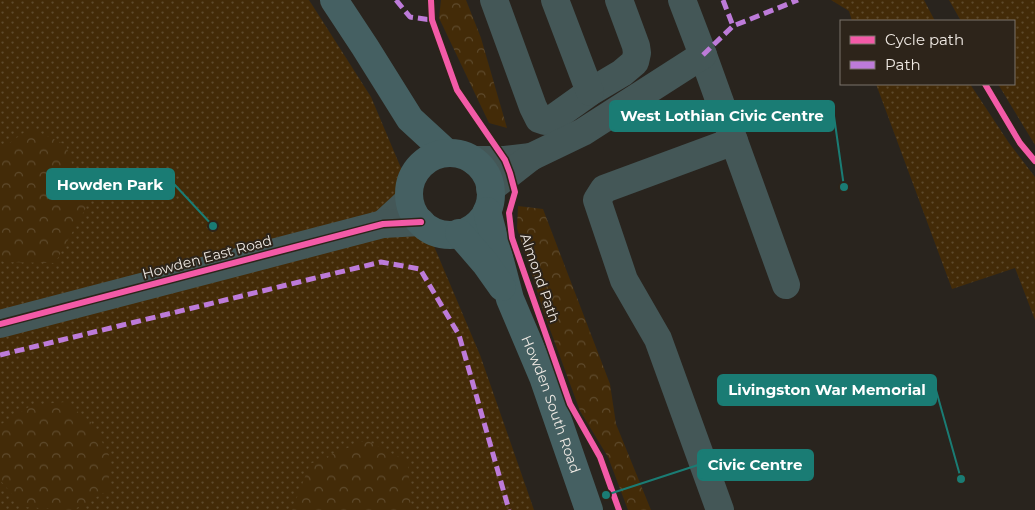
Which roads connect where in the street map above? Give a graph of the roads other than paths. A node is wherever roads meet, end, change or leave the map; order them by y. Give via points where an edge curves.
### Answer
1 (334, 0) edge
2 (494, 0) edge
3 (555, 0) edge
4 (619, 0) edge
5 (682, 0) edge
6 (703, 55) junction
7 (590, 92) junction
8 (410, 119) junction
9 (734, 141) junction
10 (447, 153) junction
11 (531, 157) junction
12 (473, 160) junction
13 (418, 168) junction
14 (489, 200) junction
15 (415, 211) junction
16 (460, 234) junction
17 (786, 285) dead end
18 (510, 298) junction
19 (0, 324) edge
20 (590, 510) edge
21 (720, 510) edge

1 - 8 main road
2 - 7 street via 539,119 545,121 555,117
3 - 7 street
4 - 7 street via 636,46 635,62
5 - 6 street
6 - 9 street
6 - 11 street via 583,132
8 - 10 main road
8 - 13 main road
9 - 17 street
9 - 21 street via 604,189 597,200 624,280 658,339
10 - 12 main road
10 - 13 main road via 431,157
11 - 12 street
11 - 14 street
12 - 14 main road, Howden South Road via 484,173
13 - 15 main road via 409,188
14 - 16 main road via 480,221
14 - 18 main road, Howden South Road
15 - 16 main road via 429,229 438,233
15 - 19 street, Howden East Road via 383,224
16 - 18 main road, Howden South Road
18 - 20 main road, Howden South Road via 543,377

